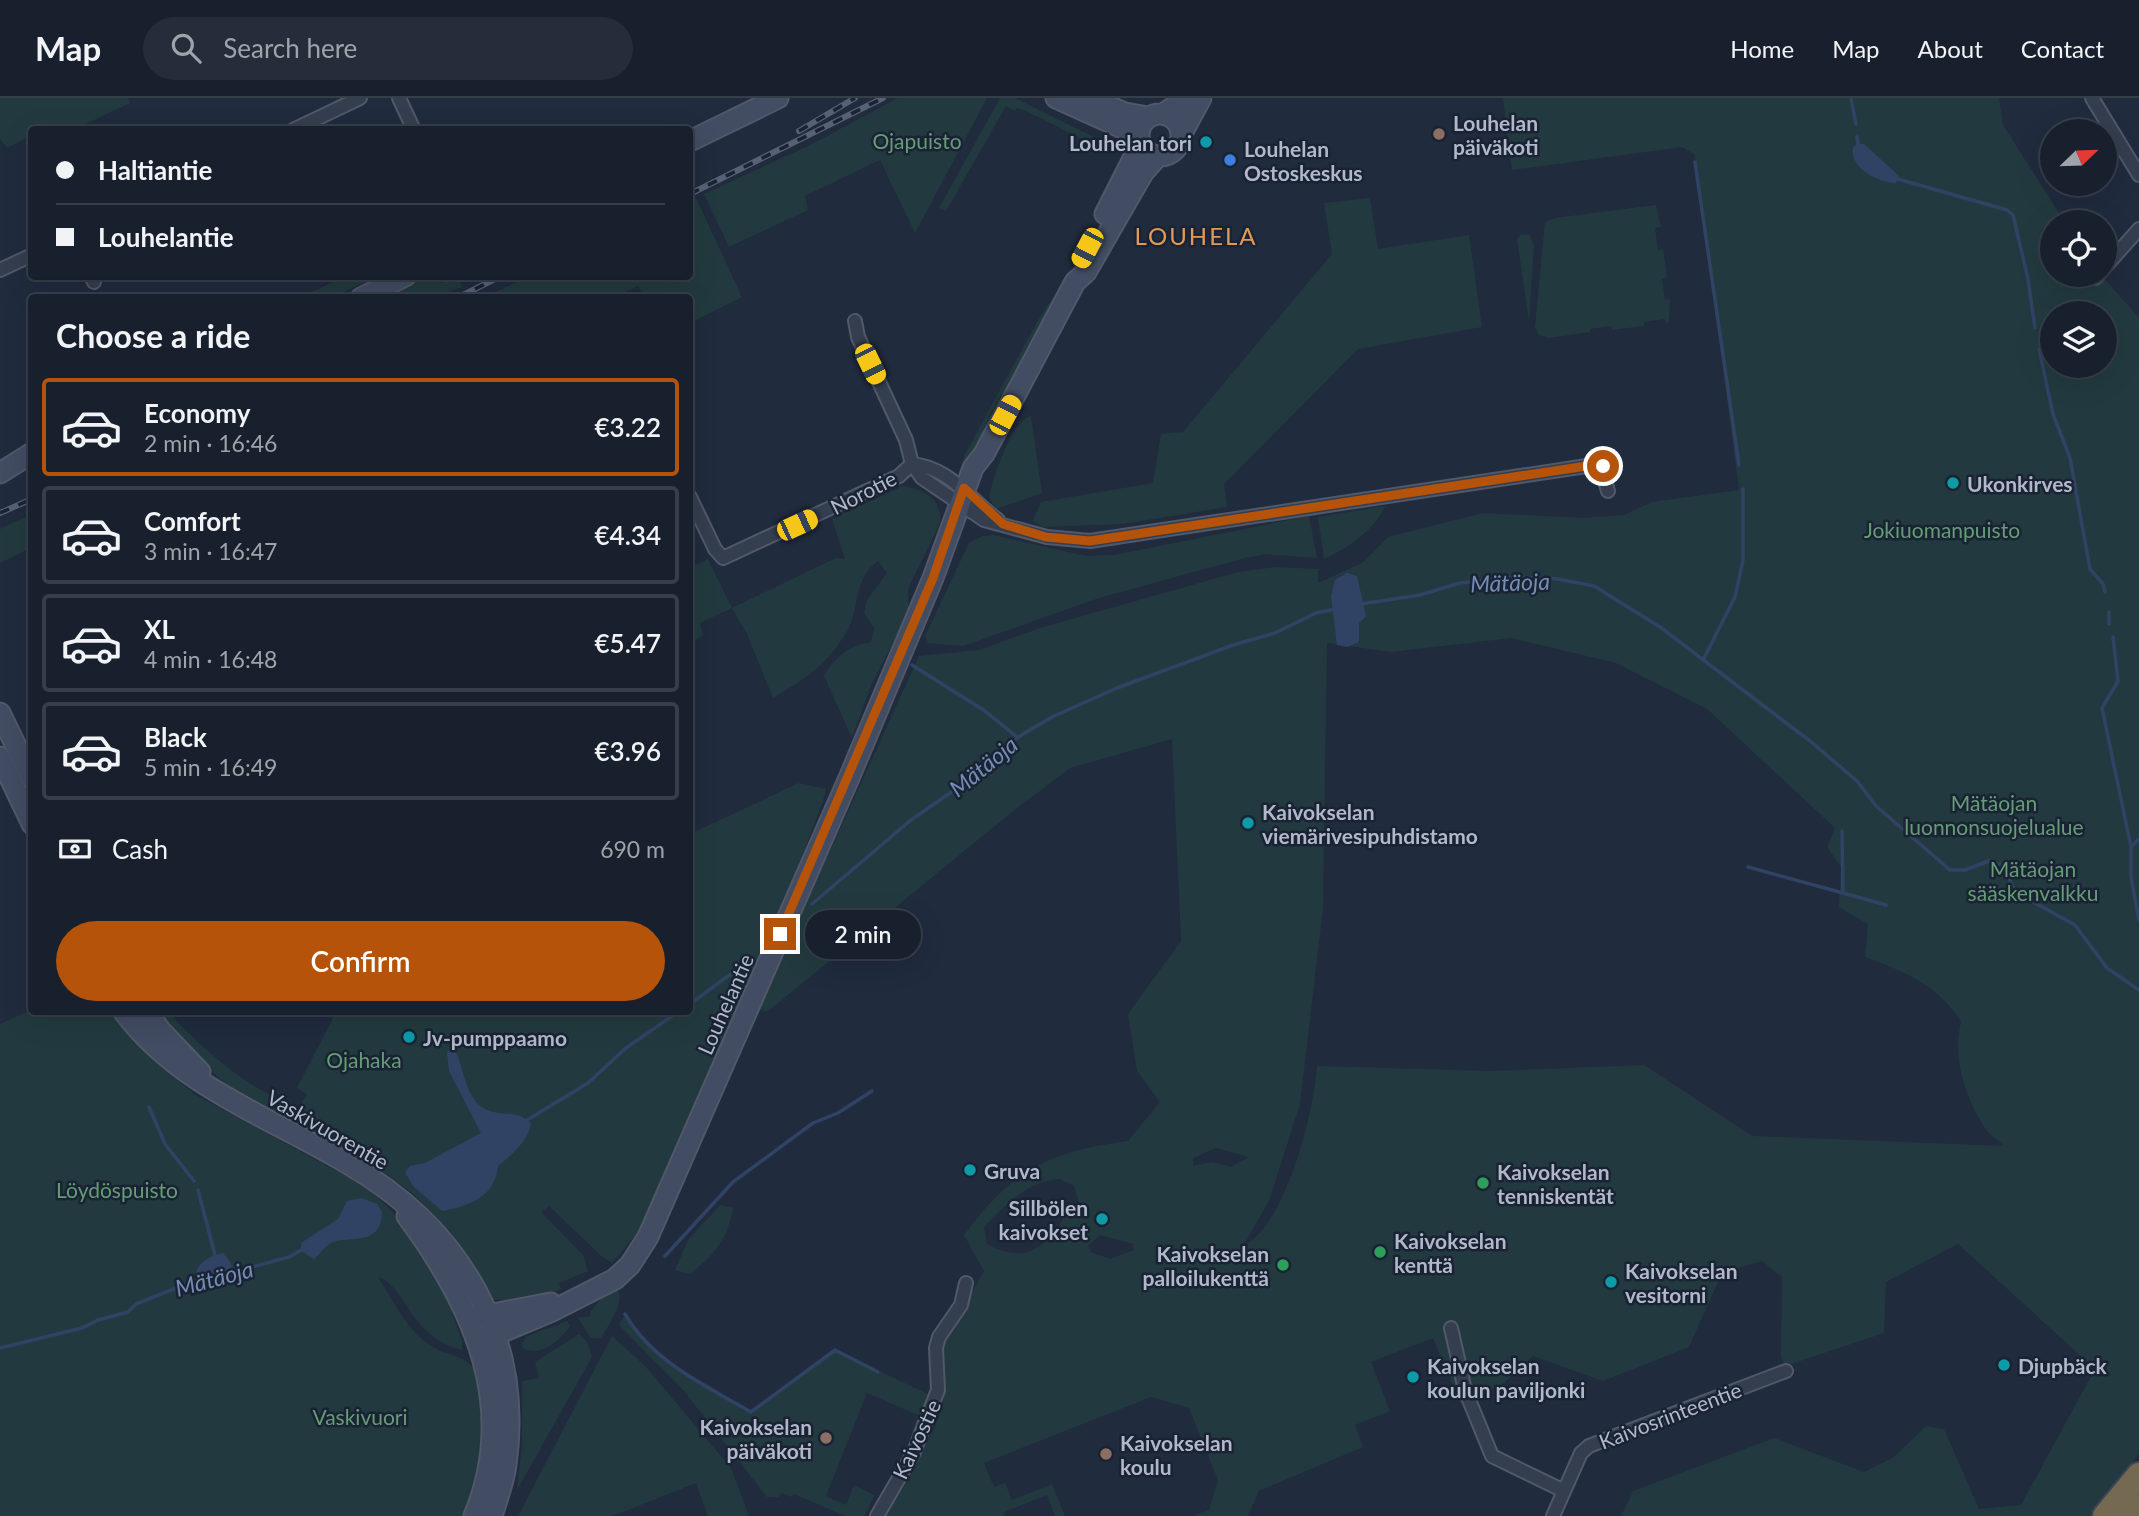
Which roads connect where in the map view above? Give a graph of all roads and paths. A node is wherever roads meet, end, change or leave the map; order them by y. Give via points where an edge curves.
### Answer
1 (360, 98) edge
2 (399, 98) edge
3 (778, 98) edge
4 (1056, 98) edge
5 (1089, 98) edge
6 (1187, 98) edge
7 (1201, 98) edge
8 (2092, 98) edge
9 (301, 126) edge
10 (412, 126) edge
11 (1147, 128) junction
12 (1181, 135) junction
13 (693, 140) edge
14 (1158, 156) junction
15 (2139, 175) edge
16 (2139, 229) edge
17 (2117, 254) edge
18 (28, 257) edge
19 (0, 271) edge
20 (397, 280) edge
21 (1075, 282) junction
22 (369, 294) edge
23 (855, 321) dead end
24 (28, 452) edge
25 (28, 454) edge
26 (0, 460) edge
27 (912, 464) junction
28 (0, 473) edge
29 (1608, 491) dead end
30 (967, 499) junction
31 (693, 503) edge
32 (0, 713) edge
33 (0, 757) edge
34 (28, 771) edge
35 (28, 816) edge
36 (127, 1015) edge
37 (150, 1015) edge
38 (233, 1100) junction
39 (966, 1283) dead end
40 (569, 1301) junction
41 (480, 1316) junction
42 (1451, 1328) dead end
43 (497, 1334) junction
44 (478, 1342) junction
45 (1786, 1371) dead end
46 (2139, 1475) edge
47 (1564, 1491) junction
48 (2139, 1507) edge
49 (474, 1516) edge
50 (492, 1516) edge
51 (877, 1516) edge
52 (1553, 1516) edge
53 (2105, 1516) edge
54 (2131, 1516) edge

1 - 9 street
2 - 10 street
3 - 13 main road
4 - 11 main road
5 - 11 main road
6 - 11 main road, Louhelantie
7 - 12 main road
8 - 15 street
11 - 12 main road via 1175,121
11 - 14 main road via 1147,152
11 - 21 main road, Louhelantie via 1076,268
12 - 14 main road via 1176,149
14 - 21 main road, Louhelantie via 1143,173 1086,272
16 - 17 street
18 - 19 street
20 - 22 main road
21 - 30 main road, Louhelantie via 984,454 975,463
23 - 27 street
24 - 26 main road
25 - 28 main road
27 - 30 street via 929,466
27 - 31 street, Norotie via 899,477 723,558
29 - 30 street via 1600,464 1090,541 1046,537 984,520
30 - 40 main road, Louhelantie via 648,1237 615,1279
32 - 34 main road
33 - 35 main road
36 - 38 main road, Vaskivuorentie via 163,1056 194,1080
37 - 38 main road, Vaskivuorentie via 198,1070
38 - 41 main road, Vaskivuorentie via 349,1164 415,1209 435,1230
39 - 51 street, Kaivostie via 961,1305 936,1348 938,1390 914,1452
40 - 41 main road, Louhelantie
40 - 43 main road, Louhelantie
41 - 43 main road, Vaskivuorentie
41 - 44 main road, Vaskivuorentie
42 - 47 street via 1465,1390 1492,1456
43 - 44 main road, Louhelantie
43 - 50 main road, Vaskivuorentie via 510,1427 506,1468
44 - 49 main road, Vaskivuorentie via 489,1390 491,1429 485,1483
45 - 47 street, Kaivosrinteentie via 1589,1446 1581,1453
46 - 53 highway
47 - 52 street, Kaivosrinteentie
48 - 54 highway

